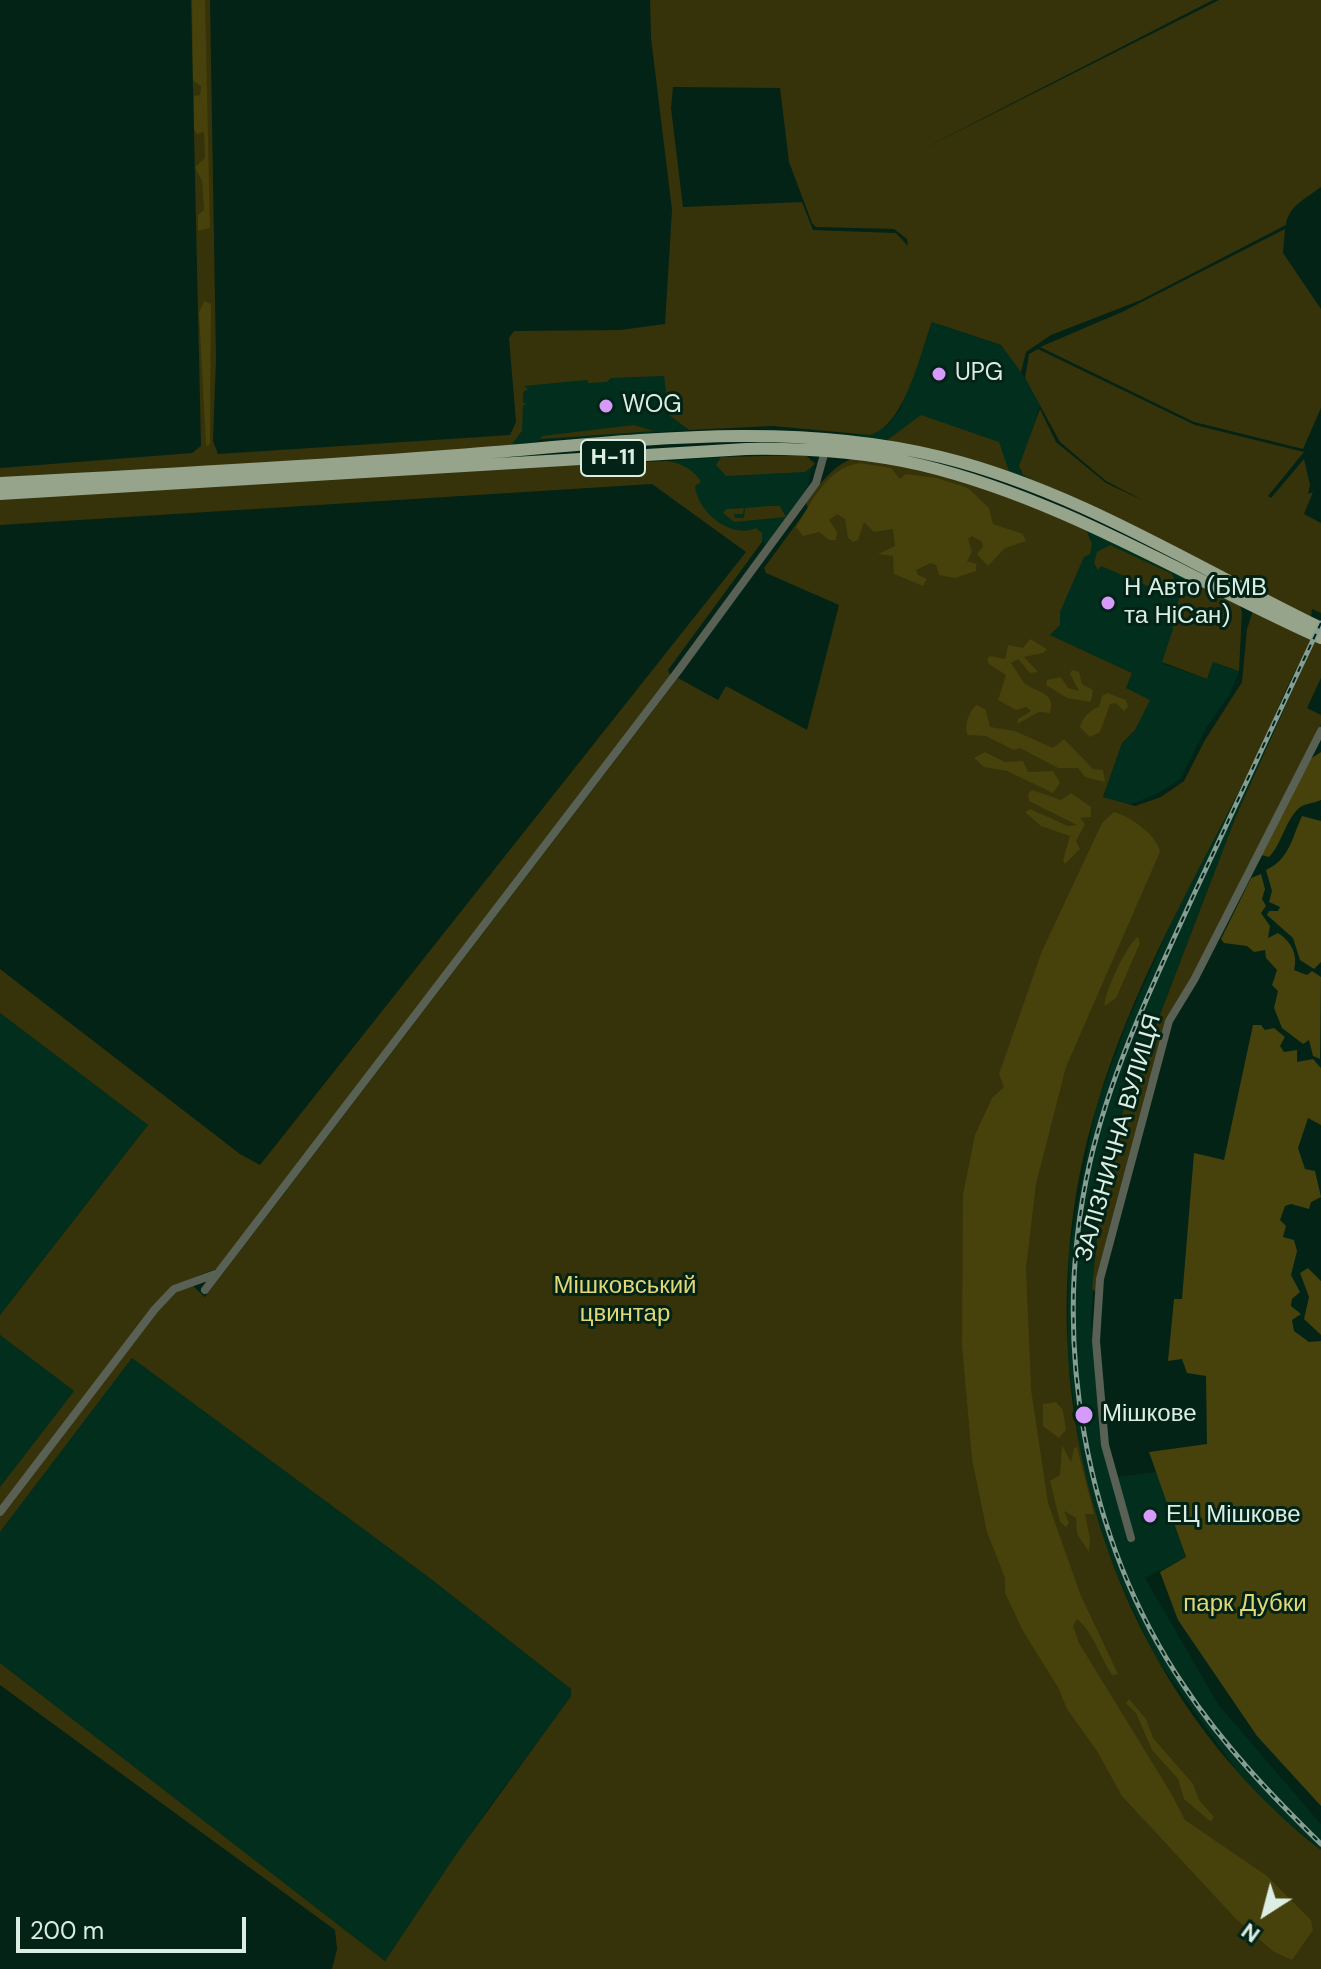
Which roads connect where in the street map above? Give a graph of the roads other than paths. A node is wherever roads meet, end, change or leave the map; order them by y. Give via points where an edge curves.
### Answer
1 (825, 451) junction
2 (0, 483) edge
3 (0, 494) edge
4 (1321, 628) edge
5 (1321, 638) edge
6 (1321, 731) edge
7 (218, 1273) junction
8 (205, 1290) dead end
9 (0, 1512) edge
10 (1131, 1538) dead end

1 - 3 main road, Н-11 via 746,449
1 - 5 main road, Н-11 via 918,464 993,486
1 - 7 street via 816,483 678,671
2 - 4 main road, Н-11 via 695,437 826,436 944,458 1025,484
6 - 10 street, ЗАЛІЗНИЧНА ВУЛИЦЯ via 1169,1021 1100,1279 1096,1341 1105,1445
7 - 8 street
7 - 9 street via 174,1289 155,1309

